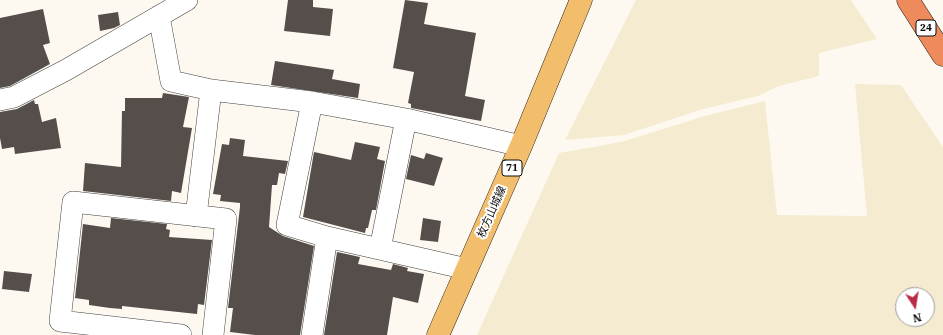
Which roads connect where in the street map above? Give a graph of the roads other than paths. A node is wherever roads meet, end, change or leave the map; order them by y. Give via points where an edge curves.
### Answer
1 (187, 0) edge
2 (581, 0) edge
3 (908, 0) edge
4 (159, 16) junction
5 (943, 55) edge
6 (210, 90) junction
7 (0, 100) edge
8 (312, 102) junction
9 (406, 119) junction
10 (521, 146) junction
11 (196, 216) junction
12 (327, 237) junction
13 (380, 249) junction
14 (467, 270) junction
15 (181, 335) edge
16 (213, 335) edge
17 (312, 335) edge
18 (438, 335) edge

1 - 4 street
2 - 10 main road, 枚方山城線 / 71
3 - 5 highway, 24
4 - 6 street via 171,81
4 - 7 street via 66,70 14,97
6 - 8 street
6 - 11 street
8 - 9 street
8 - 12 street via 287,226
9 - 10 street
9 - 13 street
10 - 14 main road, 枚方山城線 / 71
11 - 15 street via 73,202 60,321
11 - 16 street via 226,219
12 - 13 street
12 - 17 street
13 - 14 street
14 - 18 main road, 枚方山城線 / 71

